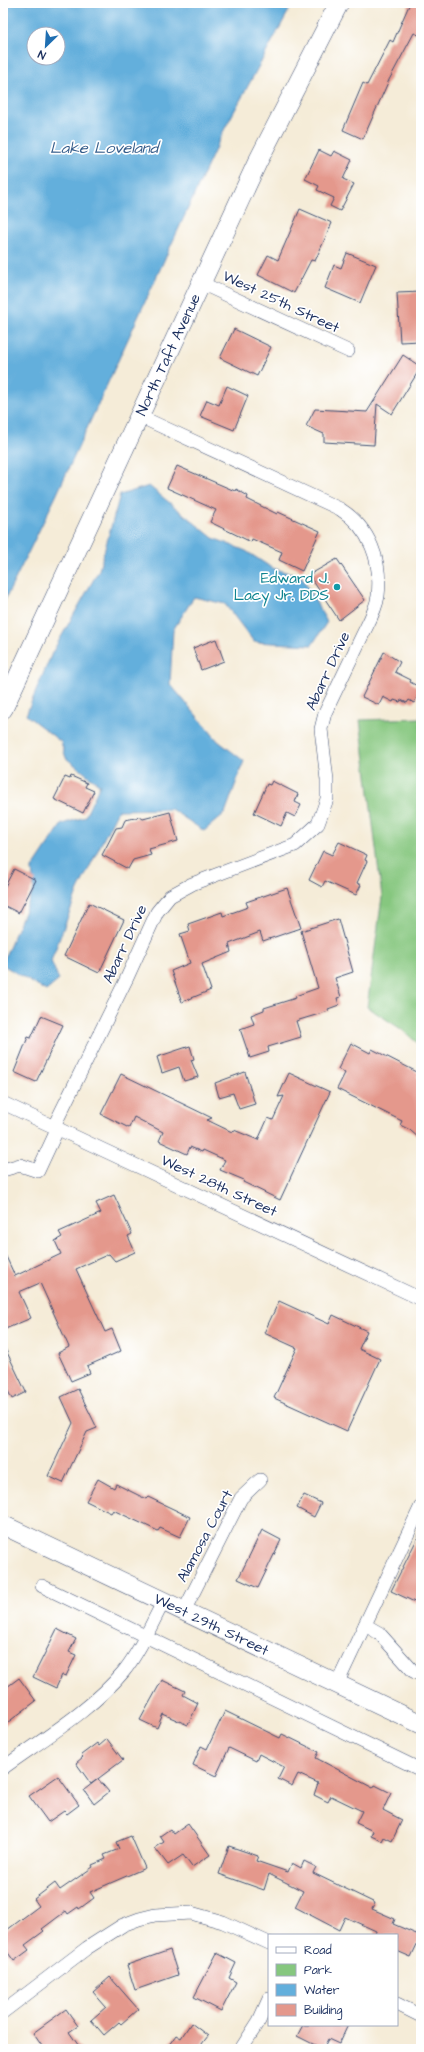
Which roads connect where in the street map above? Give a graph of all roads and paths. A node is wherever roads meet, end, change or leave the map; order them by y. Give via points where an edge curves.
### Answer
1 (339, 3) edge
2 (201, 283) junction
3 (348, 351) dead end
4 (139, 416) junction
5 (3, 709) edge
6 (3, 1103) edge
7 (56, 1127) junction
8 (3, 1170) edge
9 (421, 1299) edge
10 (260, 1480) dead end
11 (421, 1506) edge
12 (3, 1525) edge
13 (42, 1586) dead end
14 (164, 1601) junction
15 (184, 1611) junction
16 (365, 1625) junction
17 (146, 1635) junction
18 (421, 1675) edge
19 (338, 1684) junction
20 (421, 1724) edge
21 (3, 1768) edge
22 (421, 1770) edge
23 (268, 1943) edge
24 (268, 2001) edge
25 (398, 2004) edge
26 (3, 2012) edge
27 (421, 2016) edge
28 (241, 2049) edge

1 - 2 main road, North Taft Avenue
2 - 3 street, West 25th Street
2 - 4 main road, North Taft Avenue
4 - 5 main road, North Taft Avenue
4 - 7 street, Abarr Drive via 340,509 352,517 367,536 374,551 378,570 378,596 325,713 321,729 327,799 318,824 295,845 192,884 170,896 161,905
6 - 7 street, West 28th Street
7 - 8 street, Abarr Drive via 38,1171 20,1165
7 - 9 street, West 28th Street
10 - 15 street, Alamosa Court via 241,1498
11 - 16 street
12 - 14 main road, West 29th Street
13 - 17 street
14 - 15 main road, West 29th Street
14 - 17 street
15 - 19 main road, West 29th Street
16 - 18 street via 379,1633 413,1671
16 - 19 street
17 - 21 street via 125,1670 110,1686
17 - 22 street
19 - 20 main road, West 29th Street
23 - 26 street via 223,1922 191,1913 155,1915 139,1919 106,1935
24 - 28 street
25 - 27 street

